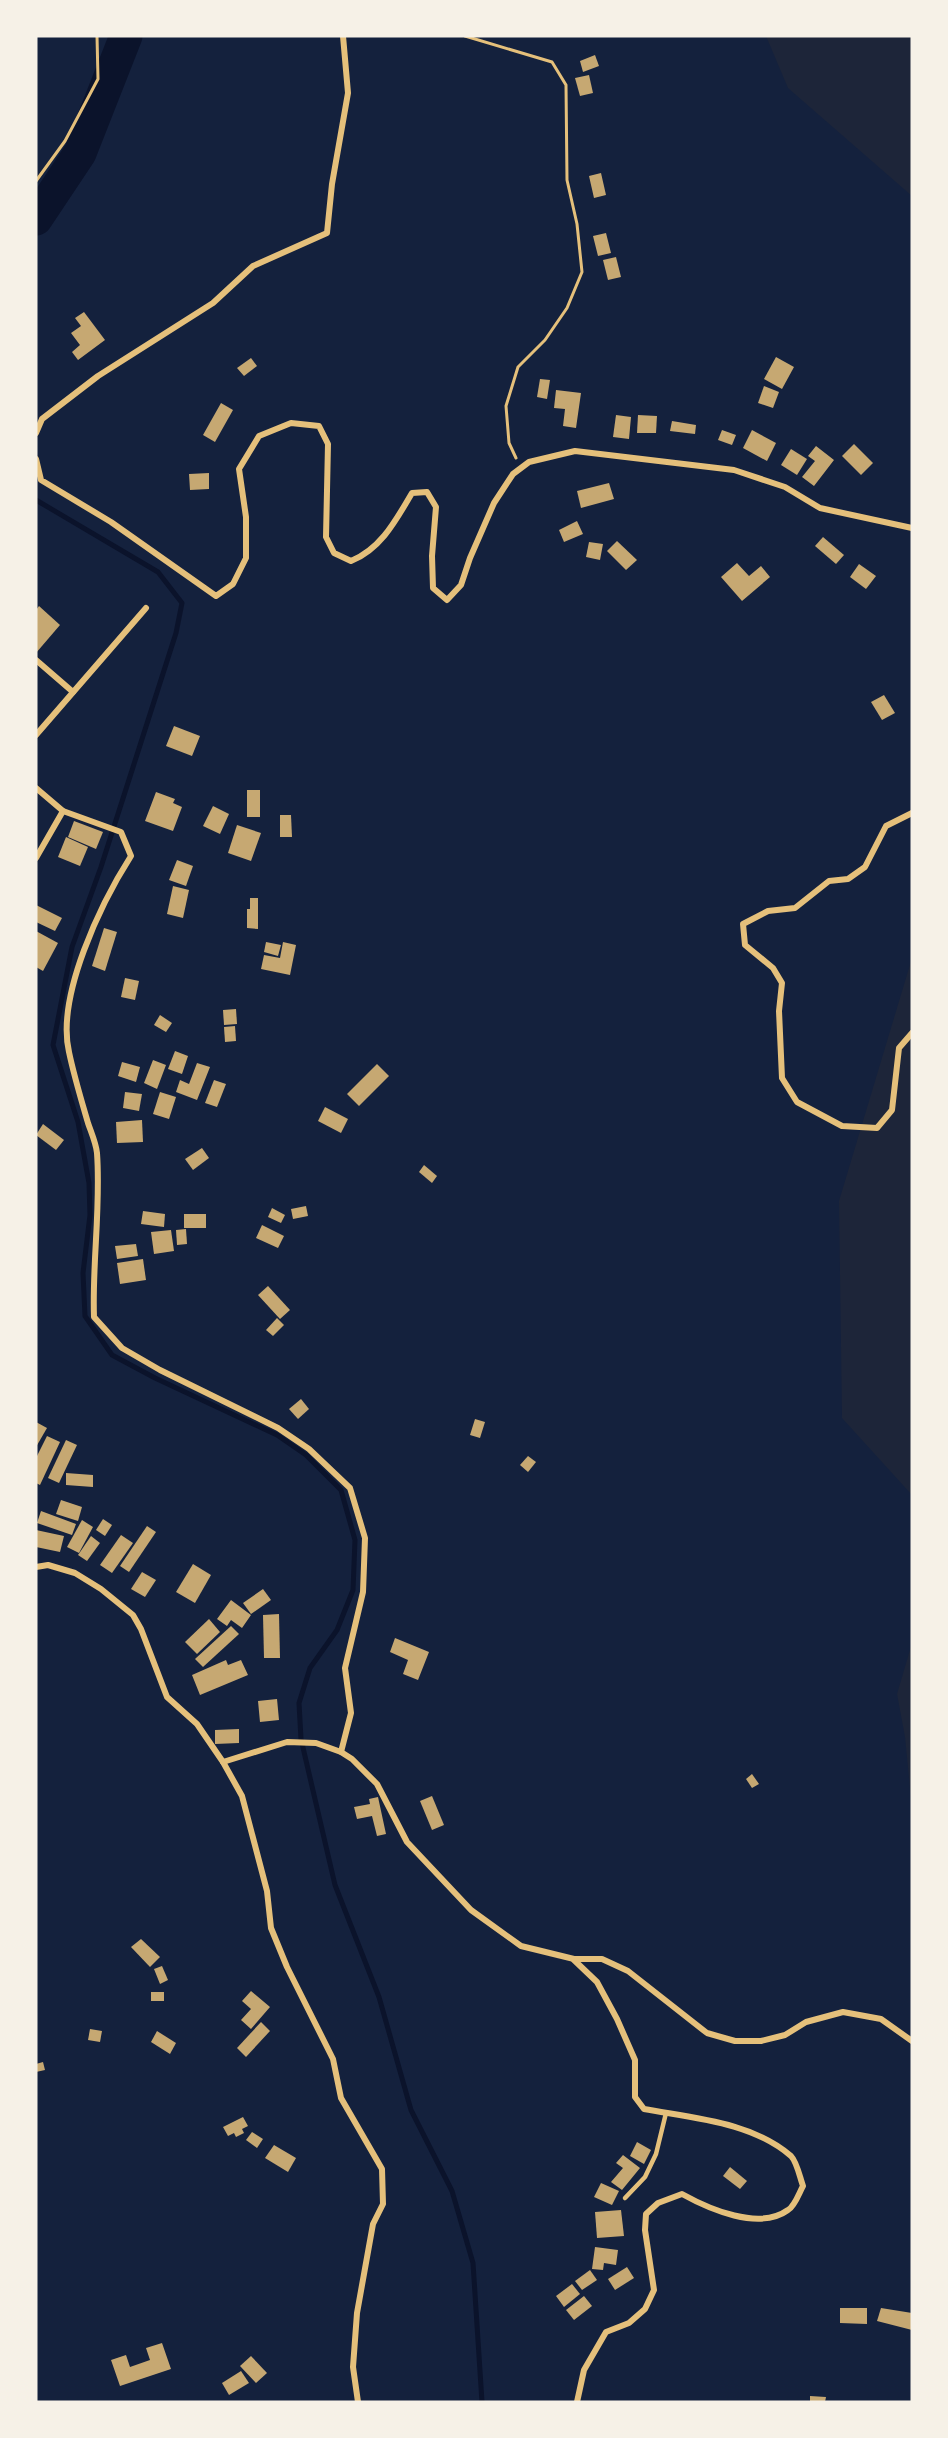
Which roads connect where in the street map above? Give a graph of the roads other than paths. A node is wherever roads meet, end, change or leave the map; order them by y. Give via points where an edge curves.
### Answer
1 (343, 36) edge
2 (36, 433) edge
3 (36, 459) edge
4 (38, 481) edge
5 (912, 528) edge
6 (146, 608) dead end
7 (36, 660) edge
8 (73, 692) junction
9 (36, 735) edge
10 (36, 788) edge
11 (63, 811) junction
12 (912, 813) edge
13 (36, 858) edge
14 (912, 1033) edge
15 (36, 1567) edge
16 (341, 1752) junction
17 (223, 1762) junction
18 (574, 1959) junction
19 (912, 2042) edge
20 (666, 2113) junction
21 (625, 2198) dead end
22 (358, 2402) edge
23 (577, 2402) edge

1 - 2 street via 348,93 327,233 253,266 213,303 98,376 51,412 42,419
3 - 4 street
4 - 5 street via 111,522 216,596 233,584 246,558 246,517 239,469 259,436 291,423 319,426 328,444 326,537 334,553 351,561 367,555 394,524 412,493 427,492 436,507 433,588 447,600 461,585 494,503 513,474 529,462 575,452 734,470 785,487 820,508
6 - 8 street
7 - 8 street
8 - 9 street
10 - 11 street
11 - 13 street
11 - 16 street via 121,832 131,856 113,885 79,962 69,1010 68,1048 97,1150 94,1317 122,1348 278,1428 309,1449 350,1488 365,1538 363,1592 345,1668 351,1713
12 - 14 street via 886,826 865,867 848,879 829,882 795,908 768,911 743,924 745,945 773,968 782,983 779,1011 783,1078 797,1102 842,1126 877,1128 892,1110 899,1048
15 - 17 street via 48,1565 75,1573 132,1615 166,1697 197,1724
16 - 17 street via 316,1743 287,1742
16 - 18 street via 377,1784 407,1842 471,1910 521,1946
17 - 22 street via 242,1796 267,1891 271,1928 333,2059 341,2098 382,2169 383,2205 373,2224 357,2313 353,2367
18 - 19 street via 602,1959 615,1964 707,2033 735,2041 761,2041 785,2035 806,2022 843,2012 881,2019
18 - 20 street via 597,1982 617,2019 635,2060 635,2097 644,2109
20 - 21 lane via 656,2154 645,2177
20 - 23 street via 719,2121 763,2139 793,2157 803,2186 790,2209 769,2218 729,2215 682,2194 646,2214 654,2290 645,2309 629,2323 606,2332 584,2370

